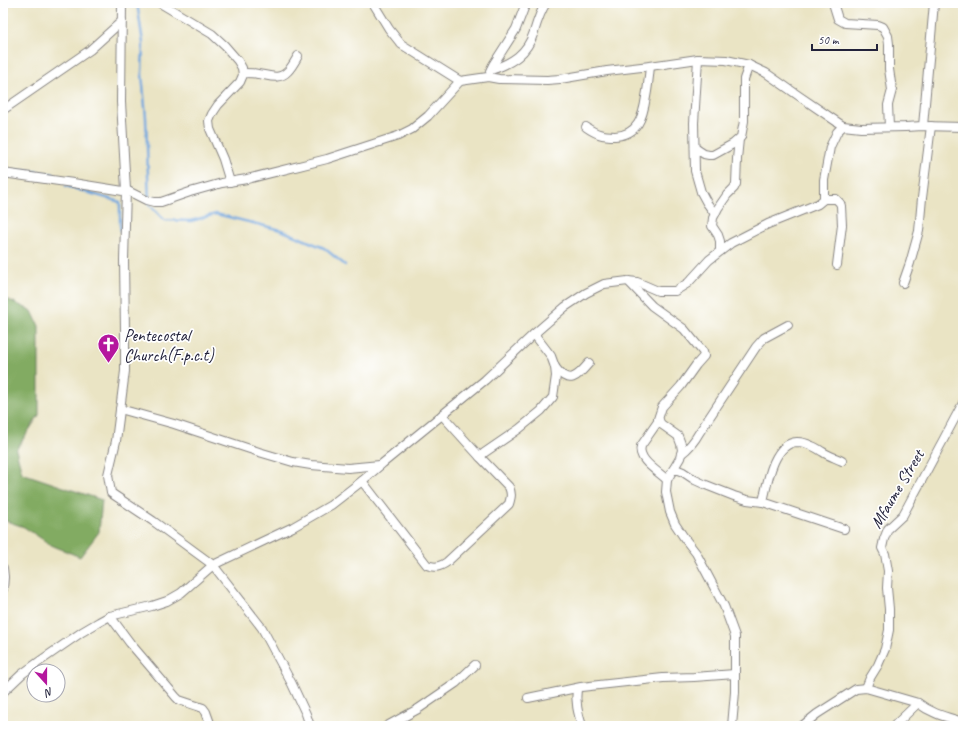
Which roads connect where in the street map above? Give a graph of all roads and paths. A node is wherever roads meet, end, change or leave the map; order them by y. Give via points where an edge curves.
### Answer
1 (122, 3) edge
2 (160, 3) edge
3 (374, 3) edge
4 (526, 3) edge
5 (546, 3) edge
6 (834, 3) edge
7 (934, 3) edge
8 (122, 21) junction
9 (298, 56) dead end
10 (698, 60) junction
11 (748, 65) junction
12 (650, 66) junction
13 (243, 73) junction
14 (489, 73) junction
15 (460, 81) junction
16 (3, 110) edge
17 (844, 126) junction
18 (927, 126) junction
19 (586, 127) dead end
20 (889, 127) junction
21 (963, 127) edge
22 (739, 139) junction
23 (695, 148) junction
24 (3, 172) edge
25 (230, 182) junction
26 (126, 190) junction
27 (824, 199) junction
28 (715, 214) junction
29 (720, 251) junction
30 (837, 265) dead end
31 (628, 281) junction
32 (903, 283) dead end
33 (788, 325) dead end
34 (534, 334) junction
35 (589, 363) dead end
36 (555, 367) junction
37 (963, 403) edge
38 (120, 409) junction
39 (442, 415) junction
40 (659, 420) junction
41 (681, 454) junction
42 (480, 457) junction
43 (842, 461) dead end
44 (380, 466) junction
45 (673, 470) junction
46 (666, 480) junction
47 (362, 481) junction
48 (763, 502) junction
49 (844, 529) dead end
50 (213, 565) junction
51 (3, 568) edge
52 (3, 589) edge
53 (110, 616) junction
54 (475, 665) dead end
55 (735, 674) junction
56 (577, 688) junction
57 (866, 688) junction
58 (3, 692) edge
59 (528, 698) dead end
60 (918, 704) junction
61 (963, 722) edge
62 (211, 726) edge
63 (310, 726) edge
64 (387, 726) edge
65 (582, 726) edge
66 (732, 726) edge
67 (802, 726) edge
68 (894, 726) edge

1 - 8 street
2 - 13 street via 212,34 238,61
3 - 15 street via 401,44
4 - 14 street via 516,30
5 - 14 street via 524,52
6 - 20 street via 838,19 845,23 878,25 888,36 892,90 888,105
7 - 18 street
8 - 16 street via 90,50
8 - 26 street via 121,102
9 - 13 street via 288,71 274,78
10 - 11 street via 726,60
10 - 12 street
10 - 23 street
11 - 17 street via 766,73
11 - 22 street via 744,79 744,121
12 - 14 street via 546,80 499,79
12 - 19 street via 644,110 637,126 631,132 622,135 603,135 596,134
13 - 25 street via 240,82 218,105 210,121 210,129
14 - 15 street
15 - 25 street via 428,116 398,136 327,160
17 - 20 street
17 - 27 street via 837,132 830,148 824,180
18 - 20 street
18 - 21 street
18 - 32 street via 919,231
22 - 23 street via 713,155 704,154
22 - 28 street via 736,184
23 - 28 street via 695,171 700,192
24 - 26 street
25 - 26 street via 161,202 146,200
26 - 38 street via 125,371
27 - 29 street via 818,204 751,232
27 - 30 street via 836,200 841,206 842,225
28 - 29 street via 712,226 720,241
29 - 31 street via 688,283 675,291 658,291
31 - 34 street via 604,284 586,293 565,307
31 - 40 street via 652,306 684,329 704,352 704,356 662,407
33 - 41 street via 764,338 756,346 690,448
34 - 36 street via 551,356
34 - 39 street via 485,380
35 - 36 street via 572,377 564,377
36 - 42 street via 553,397 541,411
37 - 57 street, Mfaume Street via 903,515 888,529 884,539 882,548 888,571 886,588 889,630 885,649
38 - 44 street via 293,462 348,468
38 - 50 street via 108,475 111,493
39 - 42 street
39 - 44 street
40 - 41 street via 678,436
40 - 46 street via 640,451 642,457
41 - 45 street
42 - 47 street via 509,488 509,504 447,562 434,568 427,565
43 - 48 street via 814,446 798,442 790,444 783,448 776,458
44 - 47 street
45 - 46 street
45 - 48 street via 683,472 695,480 734,496
46 - 55 street via 670,512 696,553 727,612 735,636
47 - 50 street via 311,518
48 - 49 street
50 - 53 street via 181,593 167,601
50 - 63 street via 262,628 292,684
51 - 52 street
53 - 58 street via 40,661
53 - 62 street via 172,693 180,700 203,708
54 - 64 street via 456,683
55 - 56 street via 663,678
55 - 66 street
56 - 59 street
56 - 65 street via 577,707
57 - 60 street
57 - 67 street via 856,690
60 - 61 street via 942,716
60 - 68 street

